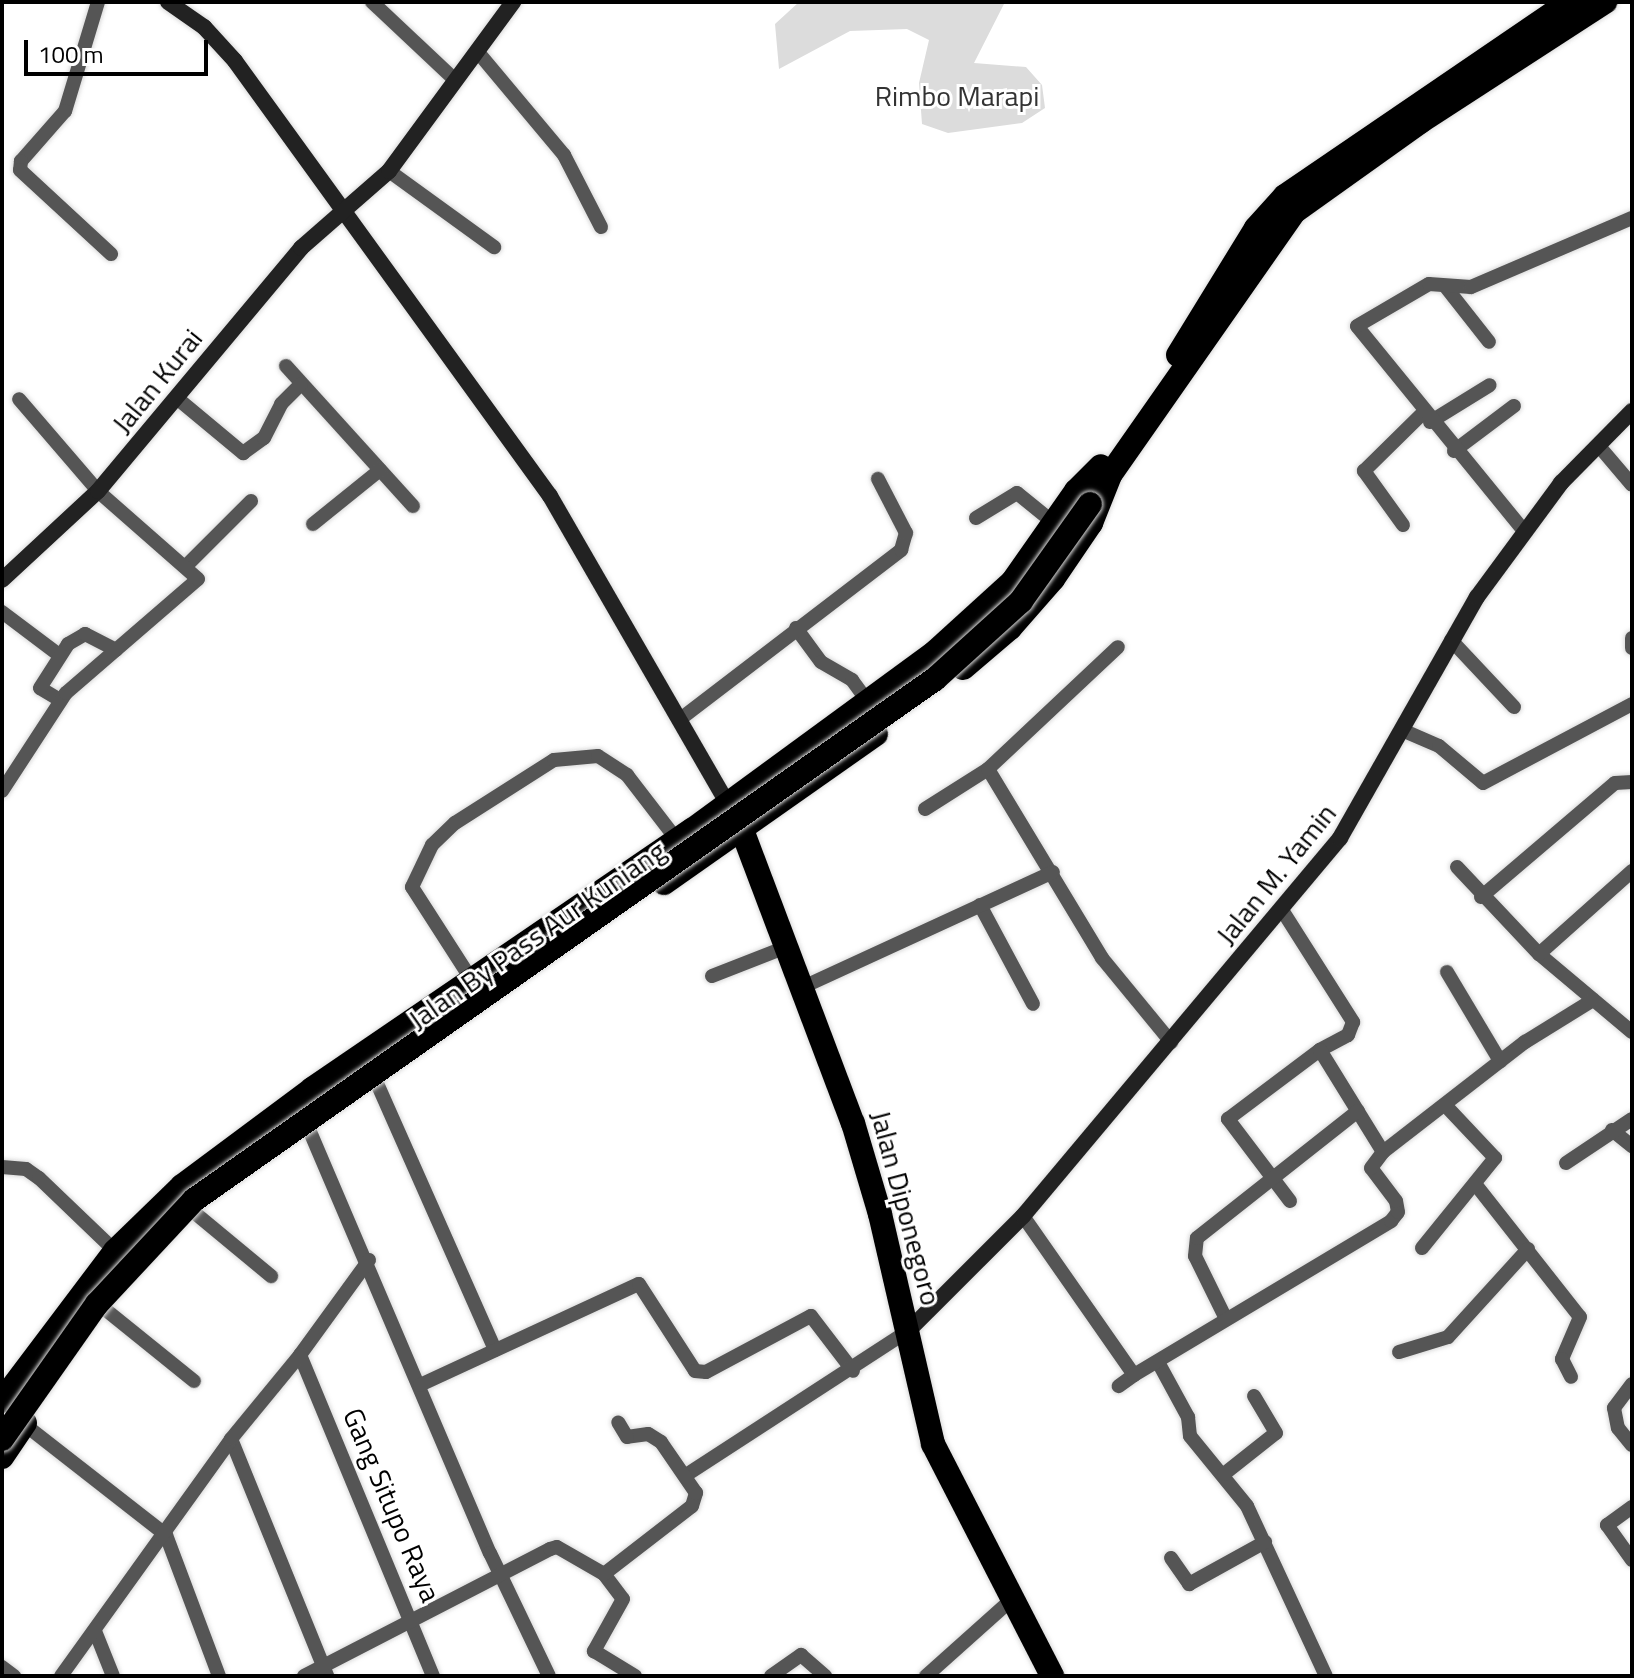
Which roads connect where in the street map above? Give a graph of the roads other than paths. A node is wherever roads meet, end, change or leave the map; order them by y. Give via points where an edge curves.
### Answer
1 (98, 2) edge
2 (168, 2) edge
3 (372, 2) edge
4 (513, 2) edge
5 (1569, 2) edge
6 (1605, 2) edge
7 (477, 51) junction
8 (1501, 57) junction
9 (455, 80) junction
10 (389, 171) junction
11 (347, 212) junction
12 (1632, 218) edge
13 (601, 227) dead end
14 (494, 247) dead end
15 (111, 254) dead end
16 (1445, 286) junction
17 (1489, 342) dead end
18 (286, 366) dead end
19 (301, 384) junction
20 (1490, 385) dead end
21 (19, 399) dead end
22 (178, 399) junction
23 (1514, 406) dead end
24 (1632, 411) edge
25 (1426, 418) junction
26 (1598, 445) junction
27 (1454, 451) junction
28 (380, 470) junction
29 (1106, 470) junction
30 (878, 479) dead end
31 (1632, 485) edge
32 (98, 491) junction
33 (1086, 500) junction
34 (251, 501) dead end
35 (413, 506) dead end
36 (976, 518) dead end
37 (1054, 523) junction
38 (313, 524) dead end
39 (1403, 525) dead end
40 (1524, 531) junction
41 (186, 566) junction
42 (2, 580) edge
43 (2, 612) edge
44 (796, 628) junction
45 (1632, 638) edge
46 (1451, 640) junction
47 (1118, 647) dead end
48 (1632, 648) edge
49 (116, 650) junction
50 (58, 654) junction
51 (60, 700) junction
52 (869, 703) junction
53 (1632, 704) edge
54 (1514, 707) dead end
55 (679, 720) junction
56 (1402, 730) junction
57 (988, 769) junction
58 (1632, 782) edge
59 (2, 791) edge
60 (728, 804) junction
61 (925, 809) dead end
62 (742, 830) junction
63 (677, 840) junction
64 (1457, 867) dead end
65 (1632, 871) edge
66 (1053, 872) junction
67 (1619, 882) junction
68 (1632, 893) edge
69 (1481, 897) junction
70 (585, 904) junction
71 (980, 905) junction
72 (1282, 910) junction
73 (600, 926) junction
74 (786, 947) junction
75 (1539, 954) junction
76 (1447, 972) dead end
77 (712, 976) dead end
78 (473, 982) junction
79 (803, 987) junction
80 (1593, 1000) junction
81 (1033, 1004) dead end
82 (1632, 1032) edge
83 (1171, 1042) junction
84 (1320, 1050) junction
85 (1500, 1061) junction
86 (376, 1081) junction
87 (1446, 1106) junction
88 (1358, 1111) junction
89 (1632, 1119) edge
90 (308, 1127) junction
91 (1612, 1130) junction
92 (1632, 1146) edge
93 (1383, 1152) junction
94 (1566, 1163) dead end
95 (2, 1167) edge
96 (1270, 1177) junction
97 (1476, 1185) junction
98 (1290, 1201) dead end
99 (195, 1213) junction
100 (1023, 1216) junction
101 (1422, 1248) dead end
102 (1528, 1249) junction
103 (115, 1251) junction
104 (369, 1260) junction
105 (271, 1276) dead end
106 (106, 1310) junction
107 (1226, 1319) junction
108 (909, 1330) junction
109 (495, 1350) junction
110 (1399, 1352) dead end
111 (300, 1355) junction
112 (1158, 1362) junction
113 (853, 1371) junction
114 (1134, 1375) junction
115 (1571, 1377) dead end
116 (194, 1381) dead end
117 (1632, 1384) edge
118 (420, 1385) junction
119 (1119, 1386) dead end
120 (1254, 1396) dead end
121 (2, 1401) edge
122 (618, 1422) dead end
123 (13, 1423) edge
124 (2, 1439) edge
125 (231, 1439) junction
126 (1632, 1445) edge
127 (2, 1457) edge
128 (1224, 1474) junction
129 (686, 1475) junction
130 (1632, 1507) edge
131 (166, 1535) junction
132 (1265, 1542) junction
133 (1171, 1558) dead end
134 (1632, 1560) edge
135 (499, 1573) junction
136 (604, 1574) junction
137 (1012, 1599) junction
138 (411, 1618) junction
139 (95, 1631) junction
140 (2, 1667) edge
141 (325, 1671) edge
142 (14, 1676) edge
143 (61, 1676) edge
144 (113, 1676) edge
145 (219, 1676) edge
146 (304, 1676) edge
147 (433, 1676) edge
148 (549, 1676) edge
149 (635, 1676) edge
150 (771, 1676) edge
151 (825, 1676) edge
152 (926, 1676) edge
153 (1052, 1676) edge
154 (1326, 1676) edge

1 - 15 street via 65,111 21,161 20,170
2 - 11 street via 221,44
3 - 9 street
4 - 7 street, Jalan Kurai
5 - 8 highway, Jalan By Pass Aur Kuniang
6 - 8 highway, Jalan By Pass Aur Kuniang
7 - 9 street, Jalan Kurai
7 - 13 street via 564,155
8 - 29 highway, Jalan By Pass Aur Kuniang via 1294,212
9 - 10 street, Jalan Kurai
10 - 11 street, Jalan Kurai
10 - 14 street
11 - 22 street, Jalan Kurai via 301,248
11 - 55 street via 573,530
12 - 16 street via 1471,287
16 - 17 street
16 - 25 street via 1429,284 1357,326
18 - 19 street
19 - 22 street via 281,404 264,438 243,453
19 - 28 street
20 - 25 street
21 - 32 street
22 - 32 street, Jalan Kurai
23 - 27 street
24 - 26 street, Jalan M. Yamin
25 - 27 street
25 - 39 street via 1364,471
26 - 31 street
26 - 40 street, Jalan M. Yamin
27 - 40 street
28 - 35 street
28 - 38 street
29 - 33 highway, Jalan By Pass Aur Kuniang
29 - 37 highway, Jalan By Pass Aur Kuniang
29 - 62 highway, Jalan By Pass Aur Kuniang via 1078,545 1010,628 927,697
30 - 44 street via 906,542
32 - 41 street
32 - 42 street, Jalan Kurai
33 - 123 highway, Jalan By Pass Aur Kuniang via 1013,596 928,672 208,1176 122,1258
33 - 124 highway, Jalan By Pass Aur Kuniang, bridge via 1021,601 935,679 194,1200 97,1304
34 - 41 street
36 - 37 street via 1017,493
37 - 52 highway, Jalan By Pass Aur Kuniang via 989,607
40 - 46 street, Jalan M. Yamin
41 - 49 street via 198,579 194,586
43 - 50 street
44 - 52 street via 821,662 852,680
44 - 55 street
45 - 48 street
46 - 54 street
46 - 56 street, Jalan M. Yamin
47 - 57 street
49 - 50 street via 85,634
49 - 51 street
50 - 51 street via 40,688
51 - 59 street
52 - 60 highway, Jalan By Pass Aur Kuniang
53 - 56 street via 1483,783 1439,746
55 - 60 street
56 - 72 street, Jalan M. Yamin via 1360,811
57 - 61 street
57 - 66 street
58 - 69 street via 1615,783
60 - 63 highway, Jalan By Pass Aur Kuniang
62 - 73 highway, Jalan By Pass Aur Kuniang
62 - 74 highway, Jalan Diponegoro
63 - 70 highway, Jalan By Pass Aur Kuniang
63 - 78 street via 627,775 598,756 554,760 455,823 432,845 412,887
64 - 69 street
65 - 67 street
66 - 71 street
66 - 83 street via 1102,958
67 - 68 street
67 - 75 street
69 - 75 street
70 - 73 highway
70 - 78 highway, Jalan By Pass Aur Kuniang
71 - 79 street
71 - 81 street
72 - 83 street, Jalan M. Yamin
72 - 84 street via 1353,1022 1348,1035
73 - 86 highway, Jalan By Pass Aur Kuniang
74 - 77 street
74 - 79 highway, Jalan Diponegoro
75 - 80 street
76 - 85 street
78 - 103 highway, Jalan By Pass Aur Kuniang via 224,1153
79 - 108 highway, Jalan Diponegoro via 853,1123
80 - 82 street
80 - 85 street
83 - 100 street, Jalan M. Yamin
84 - 88 street
84 - 96 street via 1228,1119
85 - 87 street
86 - 90 highway, Jalan By Pass Aur Kuniang
86 - 109 street
87 - 93 street
87 - 97 street via 1495,1158
88 - 93 street
88 - 96 street
89 - 91 street
90 - 99 highway, Jalan By Pass Aur Kuniang
90 - 104 street
91 - 92 street
91 - 94 street
93 - 107 street via 1371,1168 1396,1201 1398,1212 1391,1221
95 - 103 street via 26,1169 39,1178
96 - 98 street
96 - 107 street via 1193,1247
97 - 101 street
97 - 102 street
99 - 105 street
99 - 106 highway, Jalan By Pass Aur Kuniang
100 - 108 street, Jalan M. Yamin
100 - 114 street
102 - 110 street via 1448,1337
102 - 115 street via 1580,1317 1562,1359
103 - 121 highway, Jalan By Pass Aur Kuniang
104 - 111 street
104 - 118 street
106 - 116 street
106 - 123 highway, Jalan By Pass Aur Kuniang
107 - 112 street
108 - 113 street
108 - 137 highway, Jalan Diponegoro via 933,1444
109 - 113 street via 639,1284 695,1371 706,1372 811,1316
109 - 118 street
111 - 125 street
111 - 138 street, Gang Situpo Raya
112 - 114 street
112 - 128 street via 1188,1417 1190,1436
113 - 129 street
114 - 119 street
117 - 126 street via 1614,1408 1618,1428
118 - 135 street
120 - 128 street via 1276,1433
122 - 129 street via 627,1437 653,1435
123 - 127 highway, Jalan By Pass Aur Kuniang
123 - 131 street
125 - 131 street
125 - 141 street
128 - 132 street
129 - 136 street via 696,1493 692,1506
130 - 134 street via 1607,1525
131 - 139 street
131 - 145 street
132 - 133 street via 1189,1584
132 - 154 street
135 - 136 street via 557,1547
135 - 138 street
135 - 148 street
136 - 149 street via 623,1599 594,1651
137 - 152 street
137 - 153 highway, Jalan Diponegoro
138 - 141 street
138 - 147 street, Gang Situpo Raya
139 - 143 street
139 - 144 street
140 - 142 street
141 - 146 street
150 - 151 street via 801,1655

